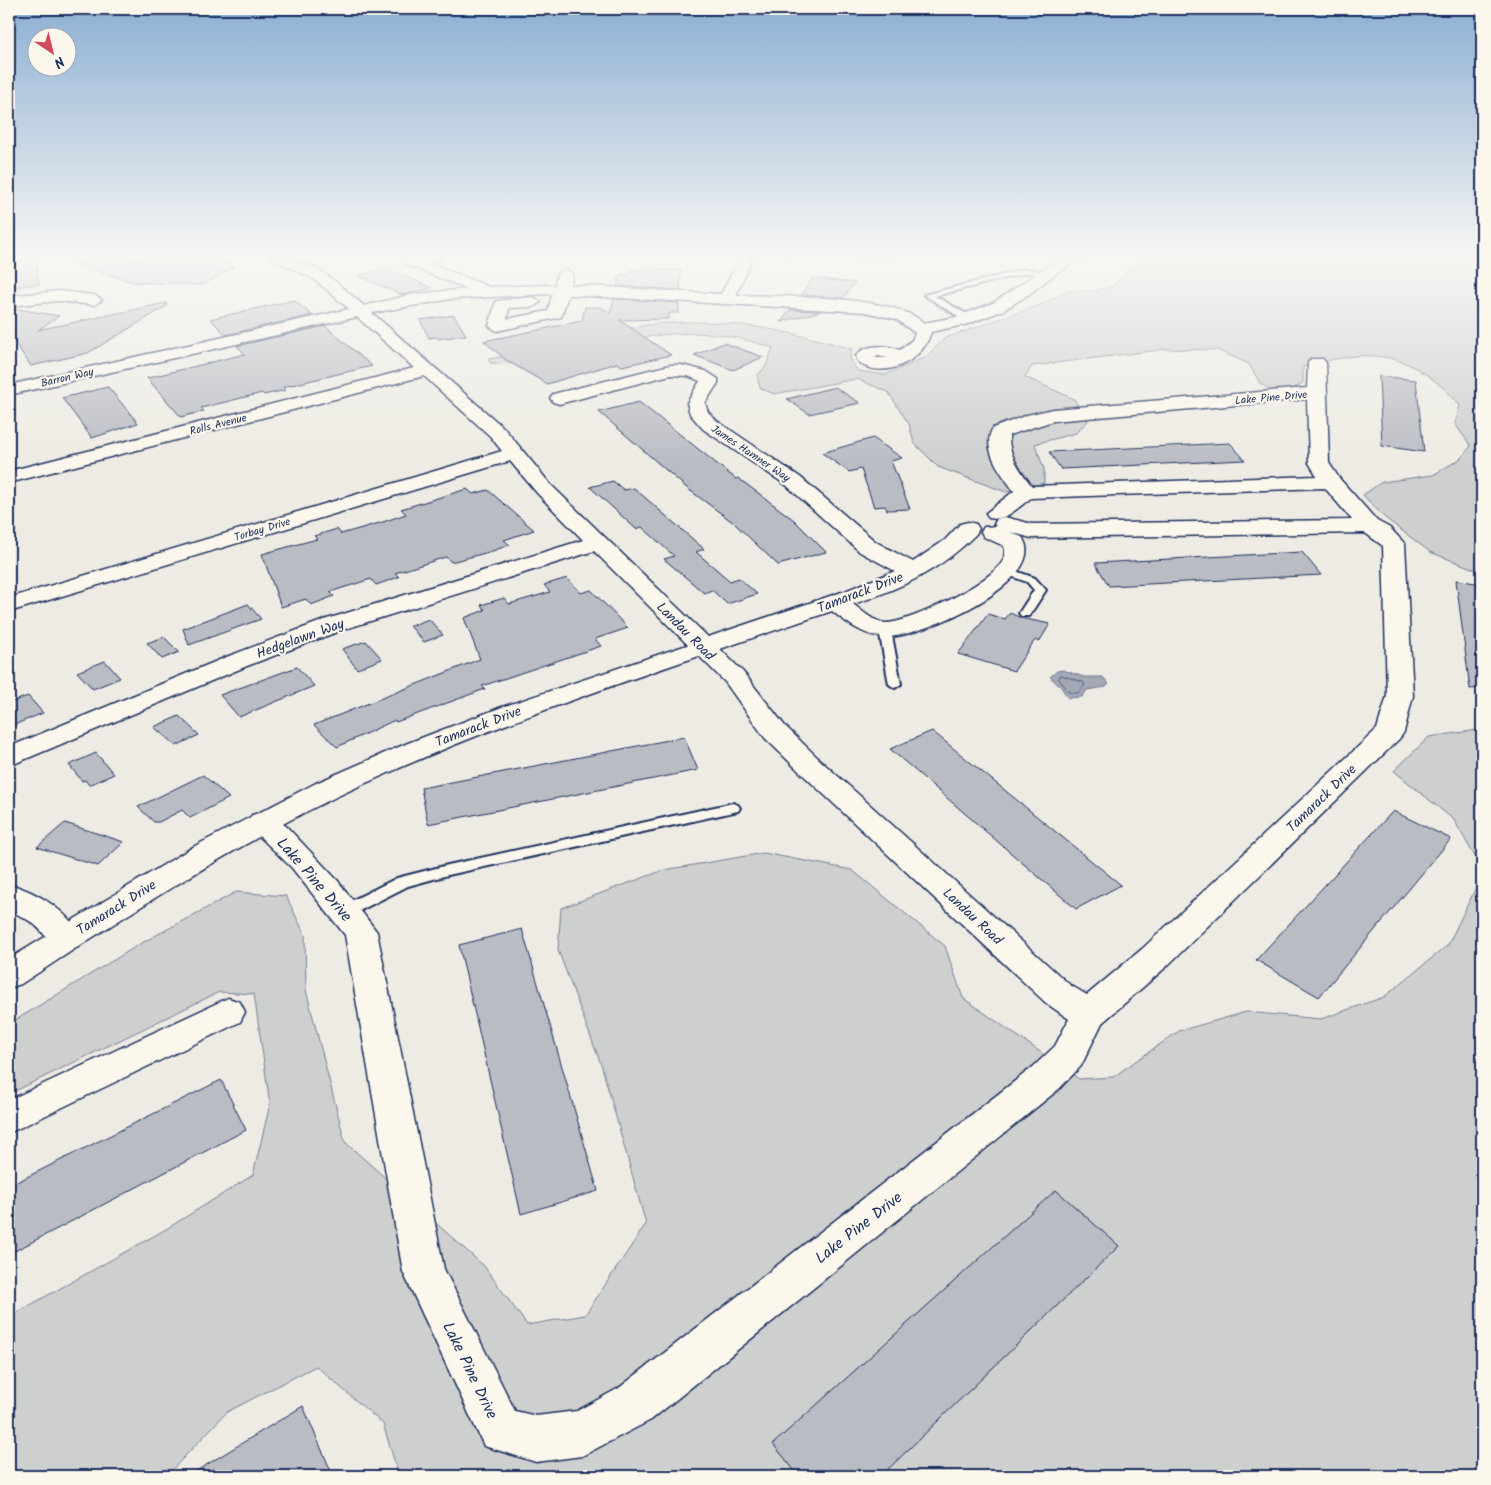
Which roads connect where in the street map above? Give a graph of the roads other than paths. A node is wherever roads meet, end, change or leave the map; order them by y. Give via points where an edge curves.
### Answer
1 (287, 327) edge
2 (378, 327) edge
3 (924, 327) edge
4 (920, 328) joint
5 (899, 360) dead end
6 (1317, 363) dead end
7 (426, 370) junction
8 (9, 390) edge
9 (1316, 394) junction
10 (558, 398) dead end
11 (514, 453) junction
12 (9, 477) edge
13 (1331, 482) junction
14 (1026, 492) junction
15 (998, 523) junction
16 (1369, 526) junction
17 (600, 542) junction
18 (1007, 570) junction
19 (912, 571) junction
20 (835, 602) junction
21 (9, 605) edge
22 (1025, 613) dead end
23 (885, 630) junction
24 (702, 647) junction
25 (895, 684) dead end
26 (9, 757) edge
27 (733, 808) dead end
28 (262, 822) junction
29 (9, 895) edge
30 (346, 911) junction
31 (66, 938) junction
32 (9, 975) edge
33 (228, 1012) dead end
34 (1089, 1014) junction
35 (9, 1117) edge

1 - 8 street, Barron Way
2 - 7 street, Landau Road
3 - 4 street
4 - 5 street via 923,337 920,342
6 - 9 street
7 - 11 street, Landau Road via 497,432
7 - 12 street, Rolls Avenue
9 - 13 street, Lake Pine Drive via 1319,463
9 - 14 street, Lake Pine Drive via 1034,419 1000,432 998,442 1000,455
10 - 19 street, James Hamner Way via 670,370 685,370 704,376 710,383 696,403 696,409 710,425 793,481 868,546
11 - 17 street, Landau Road via 544,489
11 - 21 street, Torbay Drive
13 - 14 street
13 - 16 street, Lake Pine Drive
14 - 15 street
15 - 16 street via 1032,531
15 - 18 street via 1014,542 1016,550 1014,562
15 - 19 street, Tamarack Drive via 976,509 963,512 958,519 968,529 957,542
16 - 34 street, Tamarack Drive via 1394,544 1400,696 1390,732 1154,958
17 - 24 street, Landau Road
17 - 26 street, Hedgelawn Way via 336,624 238,661
18 - 22 lane via 1031,580 1040,590
18 - 23 street via 992,585 964,601 910,626
19 - 20 street, Tamarack Drive
20 - 23 street via 869,627
20 - 24 street, Tamarack Drive
23 - 25 lane
24 - 28 street, Tamarack Drive via 471,728 326,790
24 - 34 street, Landau Road via 734,677 775,732 810,766 1058,994
27 - 30 lane via 439,872 403,882
28 - 30 street, Lake Pine Drive via 282,839
28 - 31 street, Tamarack Drive via 148,886
29 - 31 street via 47,917
30 - 34 street, Lake Pine Drive via 361,932 424,1272 500,1430 536,1440 582,1433 635,1404 1046,1078 1068,1056
31 - 32 street, Tamarack Drive
33 - 35 street

